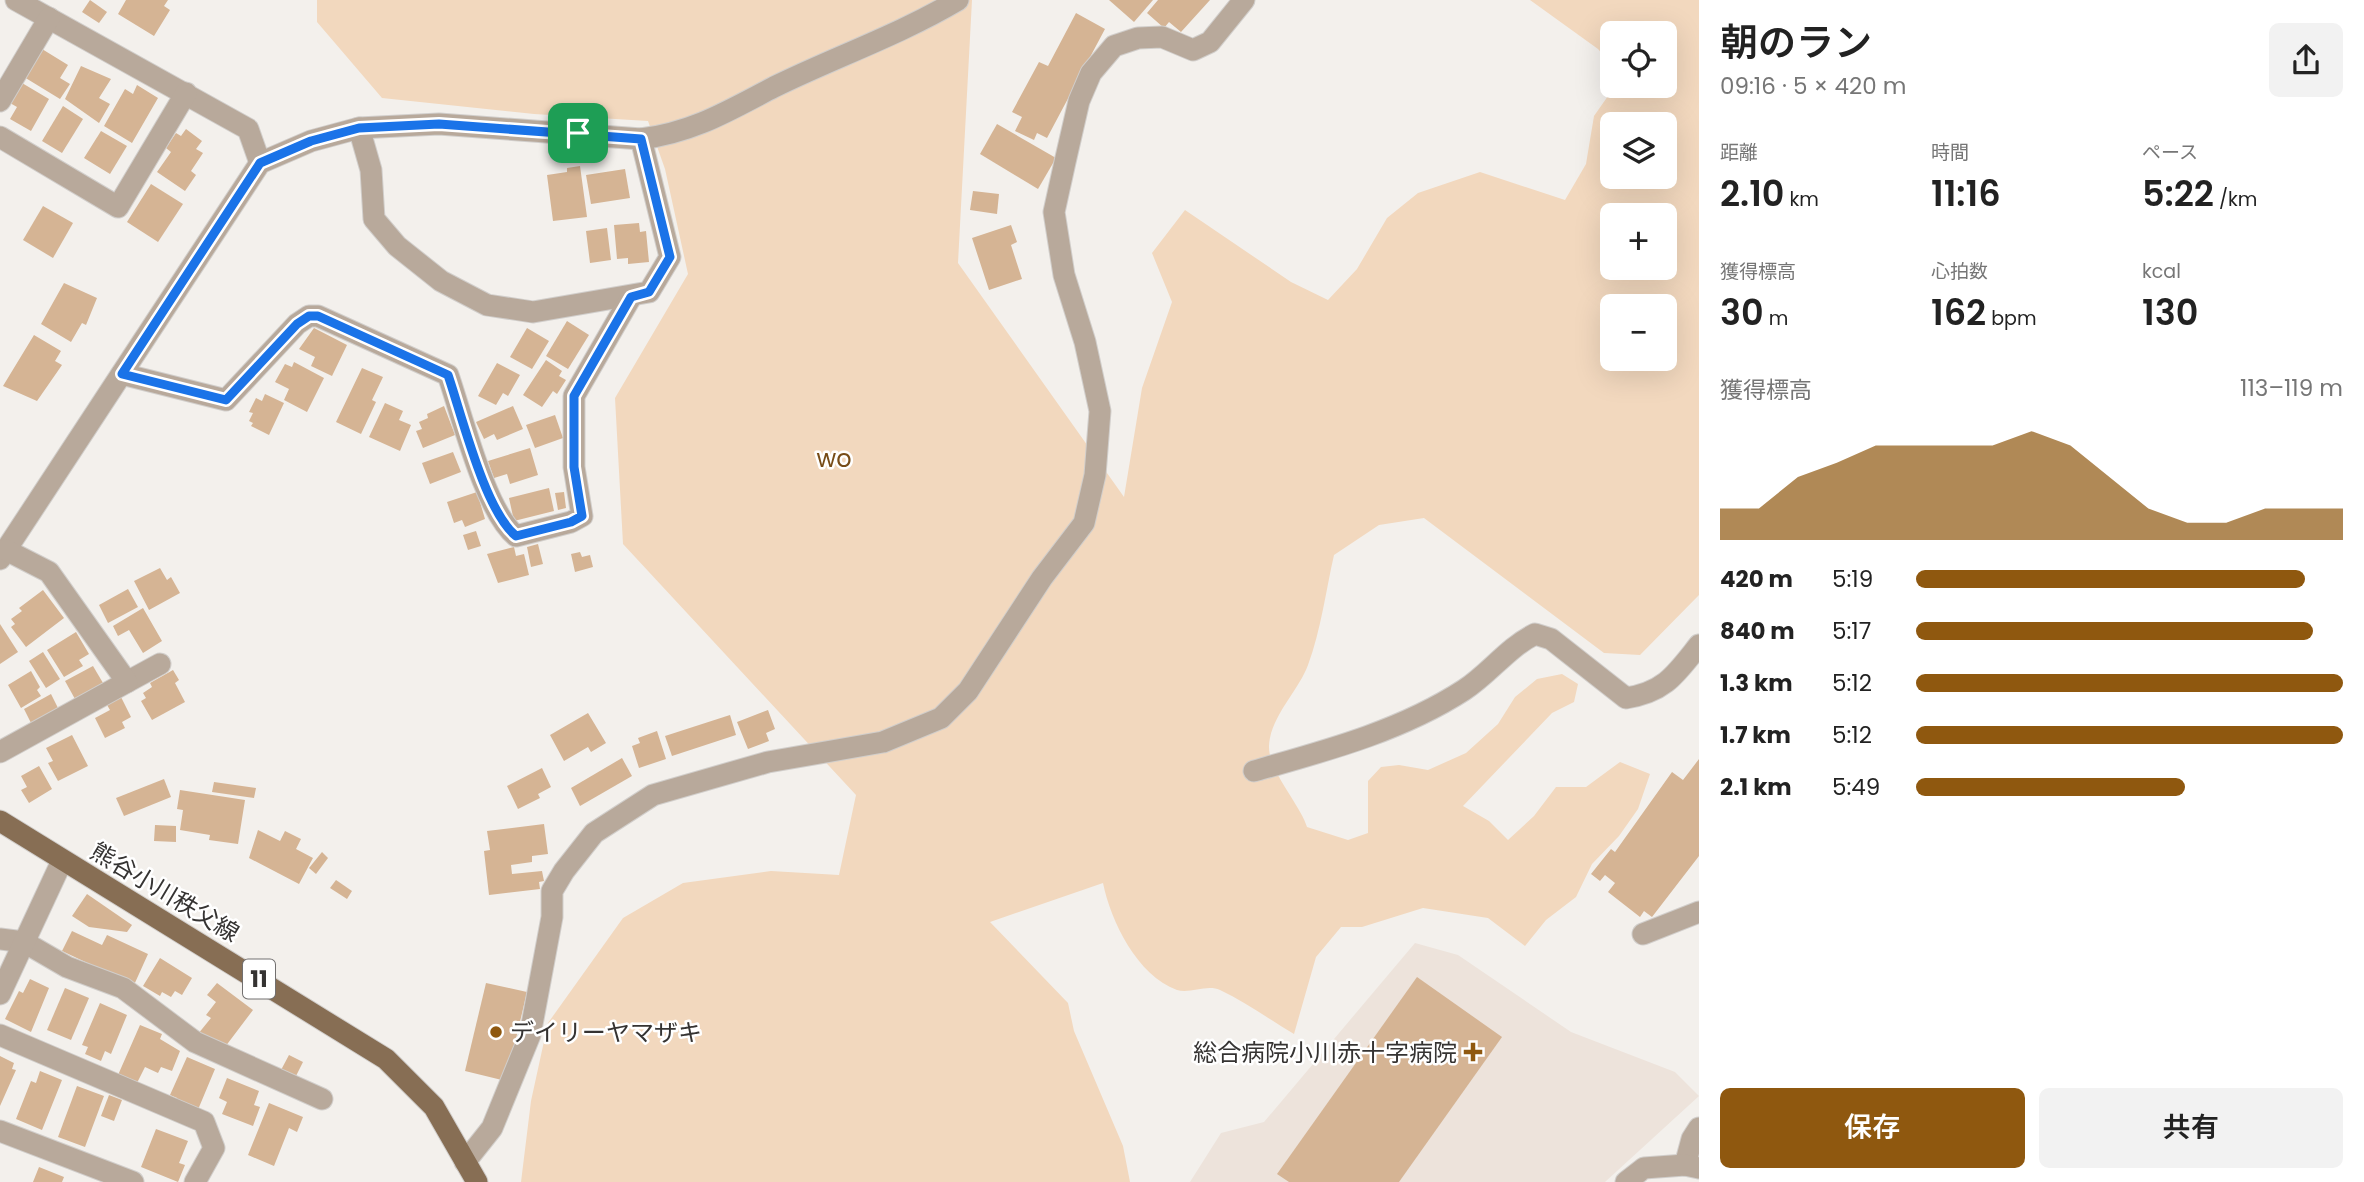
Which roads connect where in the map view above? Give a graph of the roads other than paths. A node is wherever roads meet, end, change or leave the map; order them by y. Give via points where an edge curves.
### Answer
1 (16, 0) edge
2 (958, 0) edge
3 (1244, 0) edge
4 (50, 18) junction
5 (187, 93) junction
6 (0, 101) edge
7 (359, 128) junction
8 (0, 137) edge
9 (641, 139) junction
10 (260, 163) junction
11 (631, 297) junction
12 (122, 374) junction
13 (3, 554) edge
14 (1699, 645) edge
15 (160, 664) dead end
16 (127, 682) junction
17 (0, 751) edge
18 (1254, 771) dead end
19 (0, 821) edge
20 (62, 861) junction
21 (1699, 912) edge
22 (1643, 934) dead end
23 (0, 939) edge
24 (24, 943) junction
25 (0, 994) edge
26 (0, 1035) edge
27 (322, 1099) dead end
28 (1699, 1128) edge
29 (0, 1130) edge
30 (465, 1161) junction
31 (1692, 1166) edge
32 (133, 1182) edge
33 (195, 1182) edge
34 (477, 1182) edge
35 (1626, 1182) edge

1 - 4 street
2 - 9 street via 729,113 673,135
3 - 30 street via 1210,42 1193,50 1162,37 1114,46 1091,73 1079,101 1054,212 1064,275 1100,411 1095,475 1084,523 968,691 941,718 883,742 768,762 653,794 594,833 552,891 552,917 530,1035 492,1128
4 - 5 street
4 - 6 street
5 - 8 street via 118,207
5 - 10 street via 248,129
7 - 9 street via 439,124
7 - 10 street via 311,141
7 - 11 street via 371,170 374,219 397,246 441,281 487,305 533,312
9 - 11 street via 670,257 649,292
10 - 12 street
11 - 12 street via 574,396 574,467 582,516 516,536 505,527 490,497 448,375 318,316 297,324 226,400
12 - 13 street
13 - 16 street via 49,572
14 - 18 street via 1672,679 1648,695 1626,698 1551,639 1535,634 1520,641 1464,690 1406,720
15 - 16 street
16 - 17 street
19 - 20 main road, 熊谷小川秩父線 / 11
20 - 24 street
20 - 30 main road, 熊谷小川秩父線 / 11 via 386,1059 434,1107
21 - 22 street
23 - 24 street
24 - 25 street
24 - 27 street via 67,967 123,988 215,1054
26 - 33 street via 204,1122 214,1148
28 - 31 street via 1692,1139
29 - 32 street
30 - 34 main road, 熊谷小川秩父線 / 11
31 - 35 street via 1644,1168

